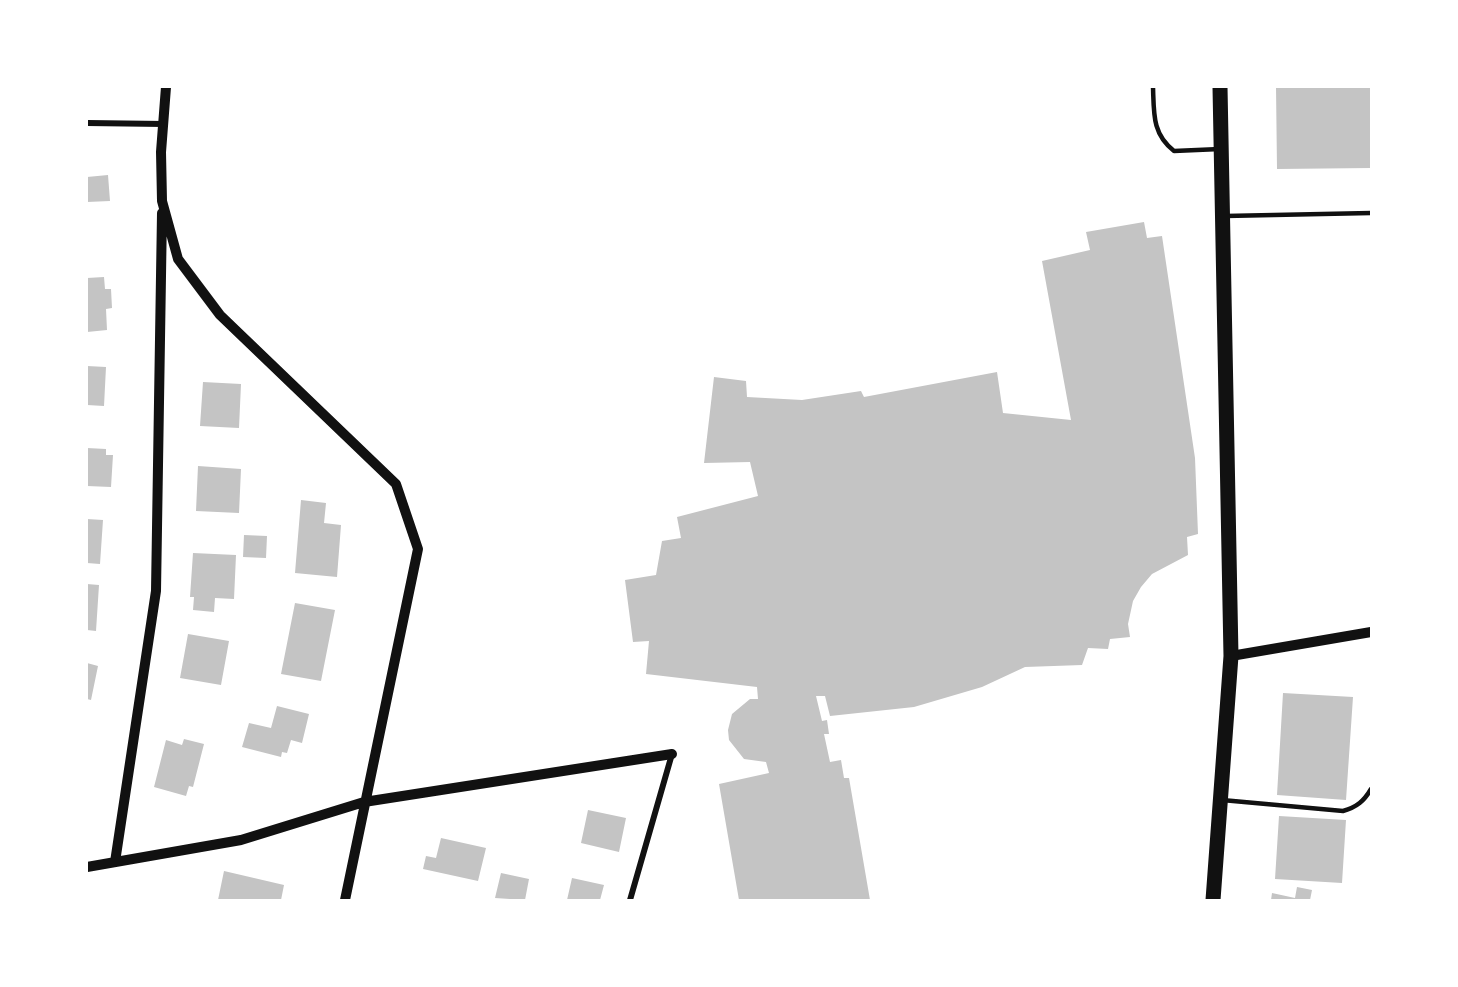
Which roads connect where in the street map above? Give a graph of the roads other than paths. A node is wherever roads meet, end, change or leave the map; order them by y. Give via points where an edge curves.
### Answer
1 (166, 87) edge
2 (1153, 87) edge
3 (1220, 87) edge
4 (87, 123) edge
5 (164, 124) junction
6 (1221, 149) junction
7 (162, 201) junction
8 (1371, 213) edge
9 (1222, 216) junction
10 (1371, 632) edge
11 (1231, 656) junction
12 (672, 754) joint
13 (1371, 789) edge
14 (1221, 800) junction
15 (364, 802) junction
16 (115, 862) junction
17 (87, 867) edge
18 (345, 900) edge
19 (630, 900) edge
20 (1213, 900) edge

1 - 5 street
2 - 6 lane via 1154,124 1163,143 1174,151
3 - 6 main road
4 - 5 street
5 - 7 street
6 - 9 main road
7 - 15 street via 178,259 220,315 396,484 418,549
7 - 16 street via 156,591
8 - 9 lane
9 - 11 main road
10 - 11 street
11 - 14 main road
12 - 15 street
12 - 19 street
13 - 14 lane via 1365,800 1343,810
14 - 20 main road
15 - 16 street via 240,840
15 - 18 street
16 - 17 street

